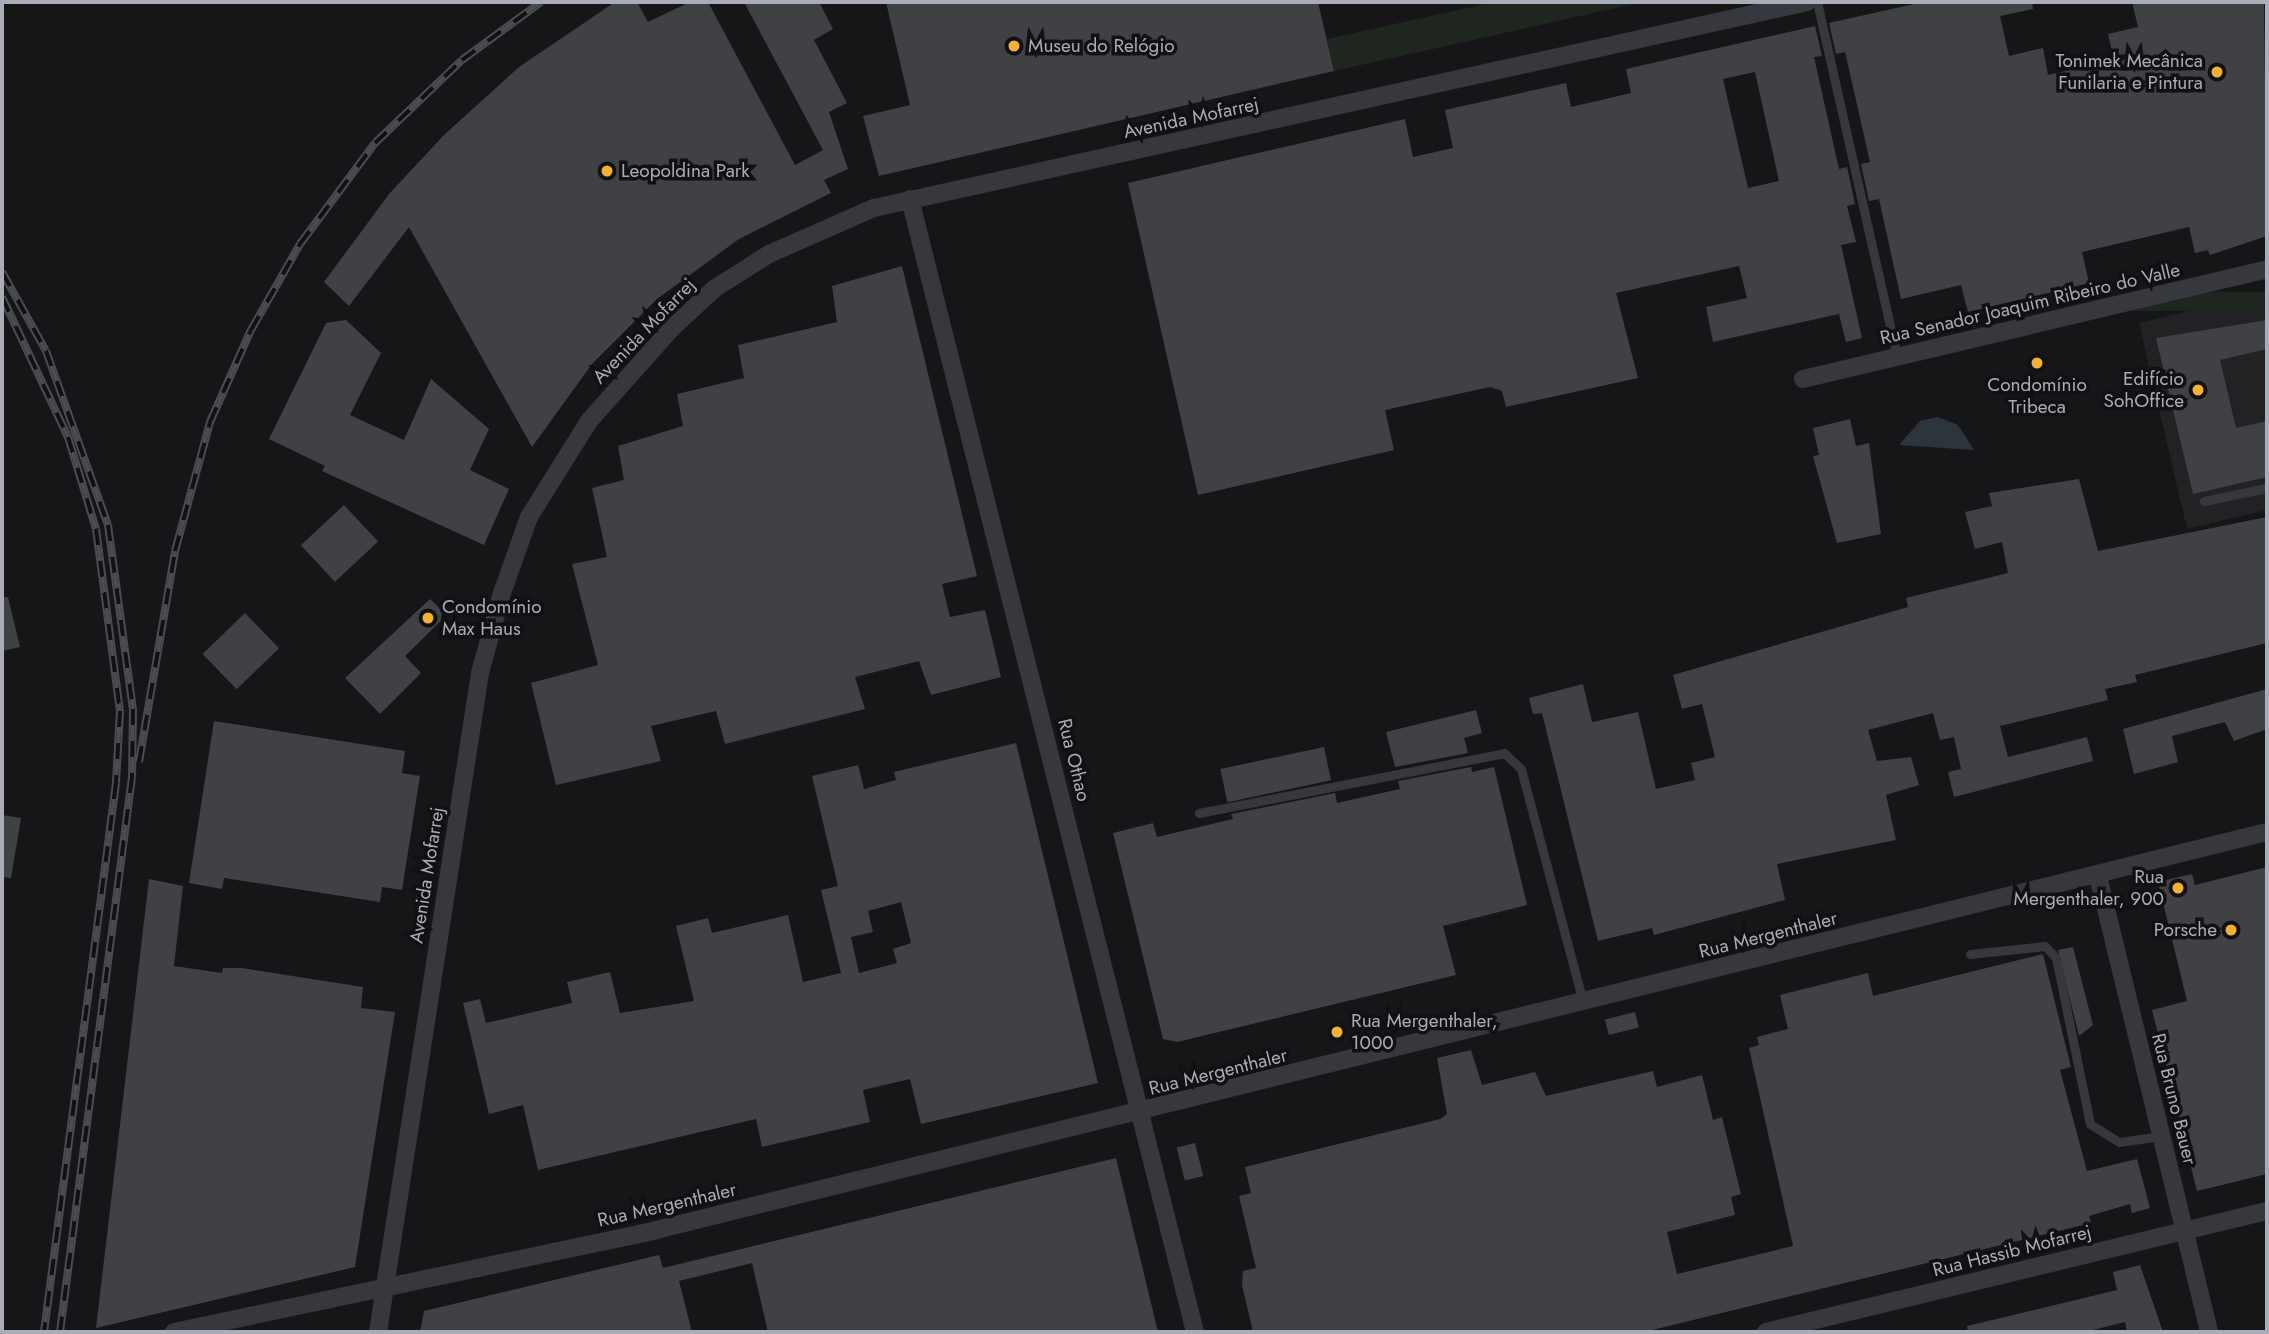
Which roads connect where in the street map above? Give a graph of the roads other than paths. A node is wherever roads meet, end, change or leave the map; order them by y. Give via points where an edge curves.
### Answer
1 (1807, 2) edge
2 (1817, 2) edge
3 (910, 198) junction
4 (2267, 269) edge
5 (1897, 357) junction
6 (1803, 379) dead end
7 (2267, 488) edge
8 (2204, 502) dead end
9 (1199, 813) dead end
10 (2267, 832) edge
11 (2098, 876) junction
12 (1970, 954) dead end
13 (1583, 1002) junction
14 (1142, 1112) junction
15 (2161, 1136) junction
16 (2267, 1211) edge
17 (2185, 1231) junction
18 (384, 1288) junction
19 (174, 1332) edge
20 (378, 1332) edge
21 (1195, 1332) edge
22 (1766, 1332) edge
23 (2209, 1332) edge

1 - 3 street, Avenida Mofarrej
2 - 5 lane
3 - 14 street, Rua Othao
3 - 18 street, Avenida Mofarrej via 838,218 714,289 614,389 529,517 480,673
4 - 5 street, Rua Senador Joaquim Ribeiro do Valle
5 - 6 street, Rua Senador Joaquim Ribeiro do Valle
7 - 8 lane
9 - 13 lane via 1504,753 1521,769
10 - 11 street, Rua Mergenthaler
11 - 13 street, Rua Mergenthaler
11 - 15 street, Rua Bruno Bauer
12 - 15 lane via 2045,946 2056,958 2090,1124 2119,1142
13 - 14 street, Rua Mergenthaler
14 - 18 street, Rua Mergenthaler via 656,1230
14 - 21 street, Rua Othao
15 - 17 street, Rua Bruno Bauer
16 - 17 street, Rua Hassib Mofarrej
17 - 22 street, Rua Hassib Mofarrej
17 - 23 street, Rua Bruno Bauer
18 - 19 street, Rua Mergenthaler
18 - 20 street, Avenida Mofarrej

